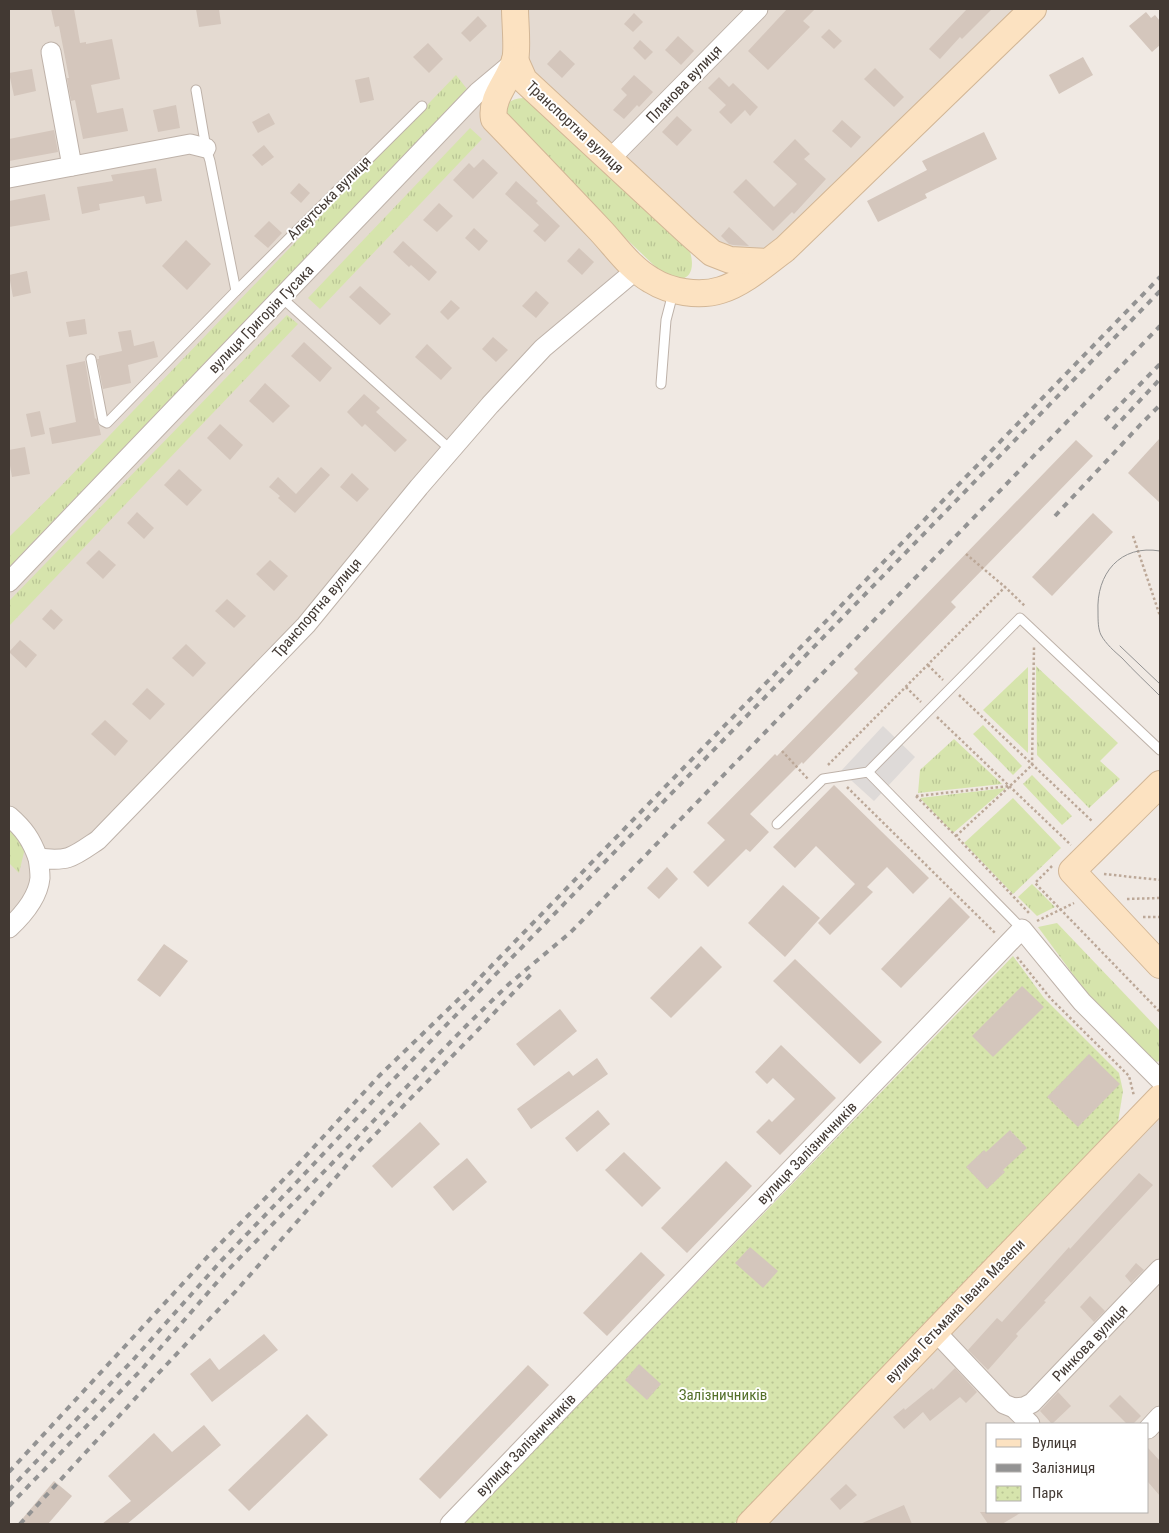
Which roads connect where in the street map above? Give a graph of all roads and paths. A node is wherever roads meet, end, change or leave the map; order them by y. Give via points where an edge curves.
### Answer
1 (514, 9) edge
2 (758, 9) edge
3 (1024, 12) edge
4 (51, 52) dead end
5 (515, 60) junction
6 (196, 90) dead end
7 (422, 106) dead end
8 (206, 148) junction
9 (610, 159) junction
10 (72, 166) junction
11 (9, 178) edge
12 (767, 262) junction
13 (636, 270) junction
14 (674, 290) junction
15 (236, 291) junction
16 (282, 298) junction
17 (90, 359) dead end
18 (662, 384) dead end
19 (451, 450) junction
20 (1133, 536) dead end
21 (966, 554) dead end
22 (9, 582) edge
23 (1005, 588) junction
24 (1160, 616) edge
25 (1034, 632) junction
26 (928, 665) junction
27 (906, 687) junction
28 (950, 687) junction
29 (929, 709) junction
30 (1160, 750) edge
31 (782, 751) dead end
32 (1032, 765) junction
33 (868, 772) junction
34 (837, 776) junction
35 (810, 782) dead end
36 (1160, 784) edge
37 (1010, 786) junction
38 (9, 816) edge
39 (777, 824) dead end
40 (1094, 824) dead end
41 (956, 836) junction
42 (38, 858) junction
43 (1072, 858) junction
44 (1160, 880) edge
45 (1097, 896) junction
46 (1160, 898) edge
47 (1026, 921) junction
48 (9, 928) edge
49 (1006, 945) junction
50 (1160, 965) edge
51 (1160, 1080) edge
52 (1148, 1100) edge
53 (1160, 1269) edge
54 (935, 1331) junction
55 (1014, 1408) junction
56 (1160, 1416) edge
57 (1029, 1423) edge
58 (1149, 1428) edge
59 (450, 1524) edge
60 (751, 1524) edge

1 - 5 street
2 - 9 street, Планова вулиця
3 - 12 street, Транспортна вулиця via 792,242
4 - 10 street
5 - 9 street, Транспортна вулиця via 524,80
5 - 13 street, Транспортна вулиця via 495,101 494,119
5 - 16 street, вулиця Григорія Гусака via 478,92
6 - 8 lane
7 - 15 lane, Алеутська вулиця
8 - 10 street via 190,144
8 - 15 lane
9 - 12 street, Транспортна вулиця via 712,253 730,260
10 - 11 street
12 - 14 street, Транспортна вулиця via 722,290 701,294
13 - 14 street, Транспортна вулиця via 652,282
13 - 19 street, Транспортна вулиця via 543,348
14 - 18 lane via 666,320
15 - 17 lane, Алеутська вулиця via 107,423 103,421
16 - 19 lane
16 - 22 street, вулиця Григорія Гусака
19 - 42 street, Транспортна вулиця via 306,625 98,840 75,856 56,860
20 - 24 path
21 - 23 path
23 - 25 path via 1034,615
23 - 26 path
25 - 28 lane via 1020,618
25 - 30 lane
25 - 32 path
26 - 27 path
26 - 28 path
27 - 29 path
27 - 34 path via 826,766
28 - 29 lane
28 - 32 path
29 - 33 lane
29 - 37 path
31 - 35 path
32 - 37 path
32 - 40 path
33 - 34 lane
33 - 47 lane
34 - 39 lane via 823,779
34 - 49 path
36 - 43 street
37 - 41 path
37 - 41 path via 916,796
37 - 43 path
38 - 42 street via 33,843
41 - 47 path
42 - 48 street via 38,889 33,900
43 - 44 path
43 - 45 street
45 - 46 path
45 - 47 path
45 - 50 street
47 - 49 street, вулиця Залізничників
47 - 51 street via 1082,1002
49 - 52 path via 1051,999 1129,1076
49 - 59 street, вулиця Залізничників
52 - 54 street, вулиця Гетьмана Івана Мазепи
53 - 55 street, Ринкова вулиця via 1032,1403
54 - 55 street via 1004,1404
54 - 60 street, вулиця Гетьмана Івана Мазепи
55 - 57 street
56 - 58 street

